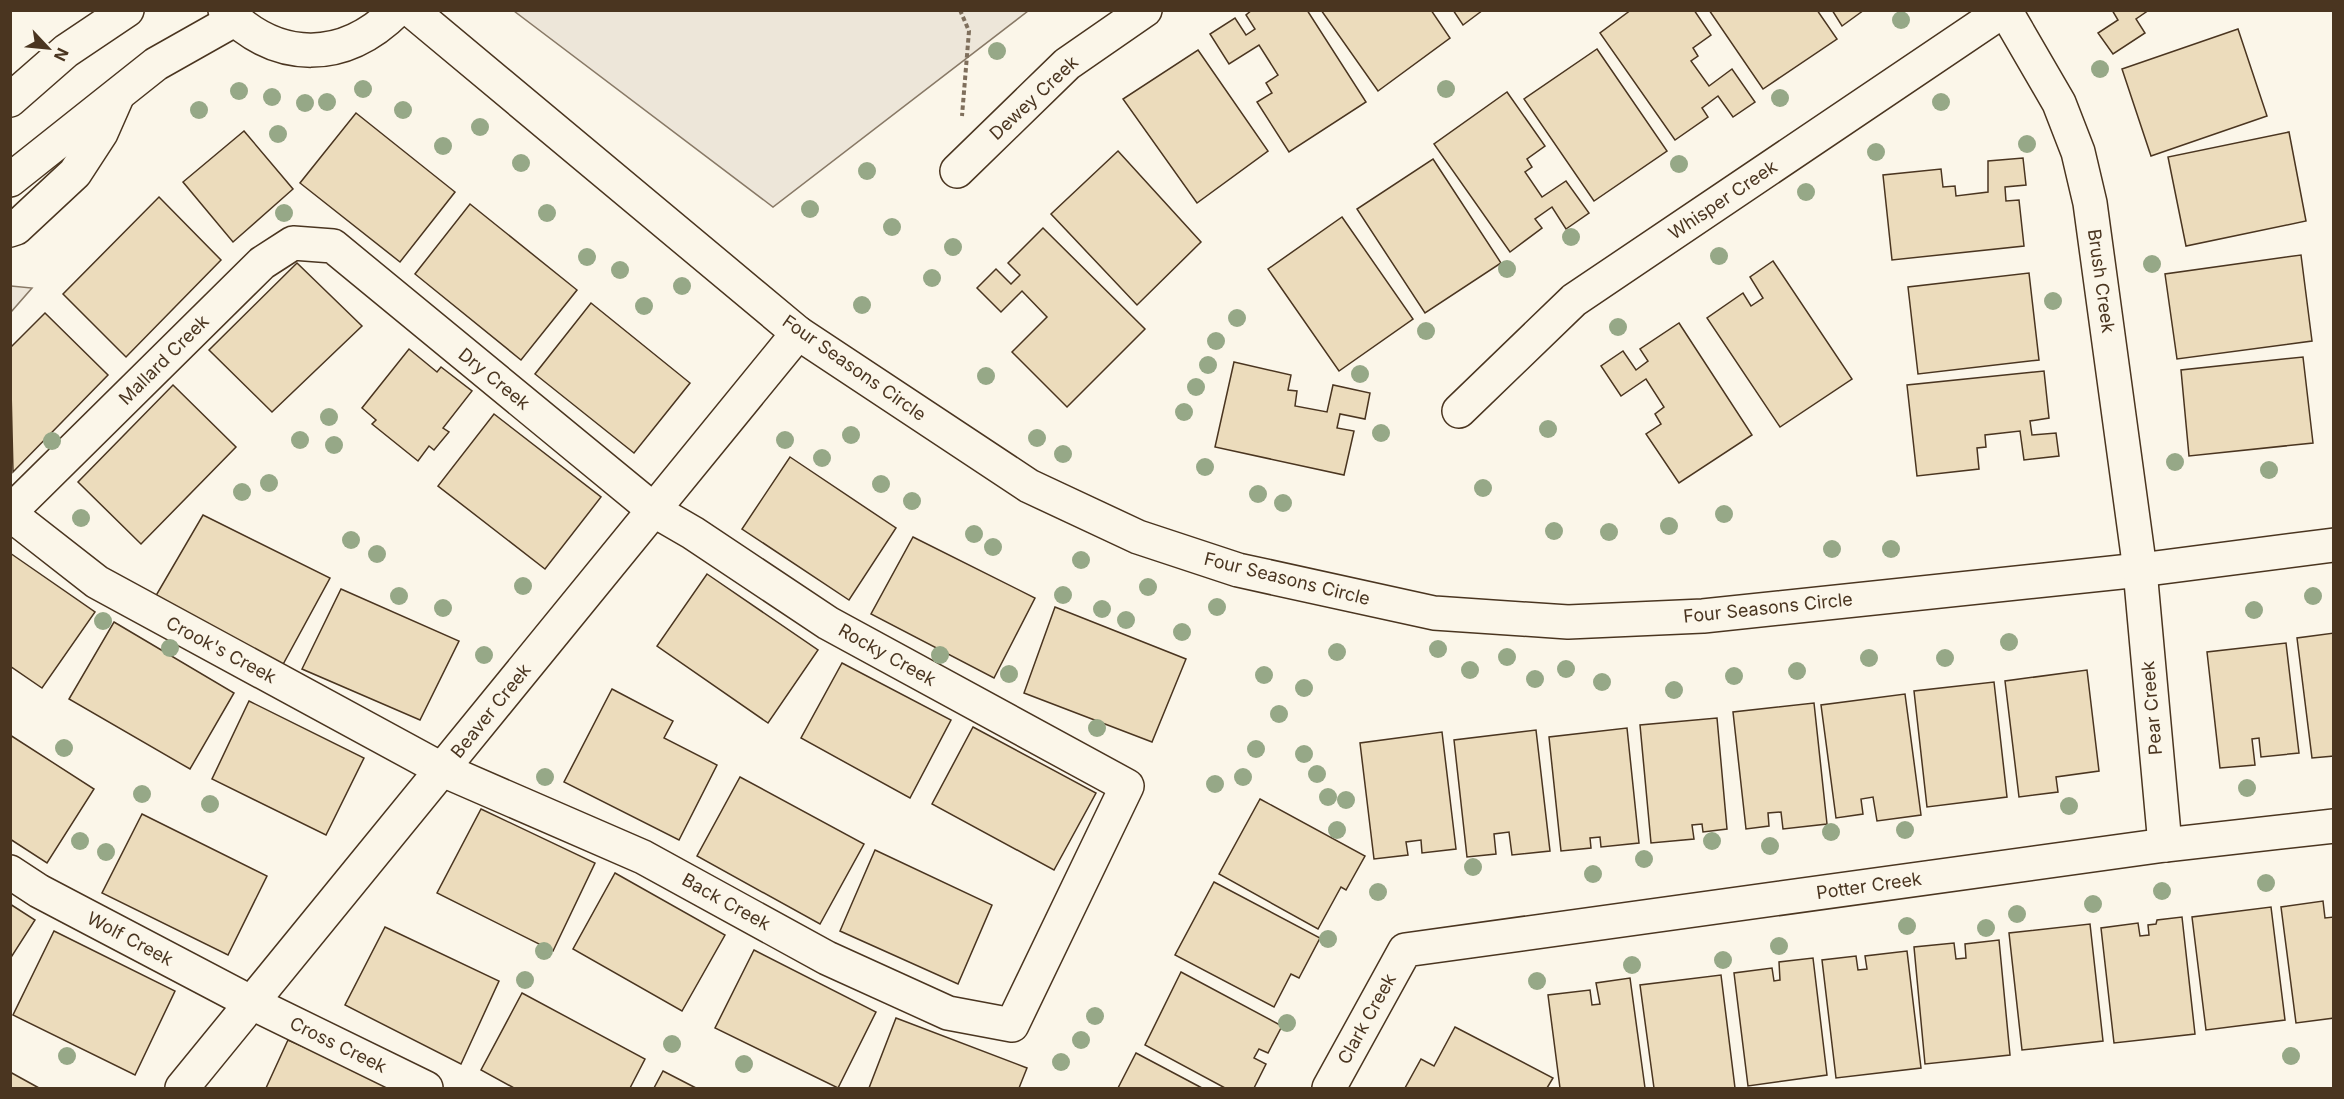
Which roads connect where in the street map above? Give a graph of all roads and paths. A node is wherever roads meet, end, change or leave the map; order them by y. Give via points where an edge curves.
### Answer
1 (128, 10) edge
2 (398, 10) edge
3 (411, 10) edge
4 (960, 10) edge
5 (1145, 10) edge
6 (2005, 10) edge
7 (229, 15) edge
8 (119, 92) junction
9 (10, 100) edge
10 (957, 171) joint
11 (10, 180) edge
12 (10, 230) edge
13 (333, 246) joint
14 (798, 333) junction
15 (1459, 411) dead end
16 (655, 511) junction
17 (10, 513) edge
18 (2334, 546) edge
19 (2140, 570) junction
20 (443, 770) junction
21 (2334, 825) edge
22 (2165, 845) junction
23 (10, 872) edge
24 (1405, 950) joint
25 (250, 1002) junction
26 (1012, 1025) joint
27 (182, 1089) edge
28 (426, 1089) edge
29 (1329, 1089) edge

1 - 9 street via 66,51
2 - 7 street via 378,30 346,45 310,51 275,45 242,29
3 - 14 street, Four Seasons Circle
4 - 10 path via 969,31
5 - 10 street, Dewey Creek via 1067,63
6 - 15 street, Whisper Creek via 1574,300
6 - 19 street, Brush Creek via 2059,103 2078,152
7 - 8 street
8 - 11 street
8 - 12 street via 101,133 75,173
13 - 16 street, Dry Creek
13 - 17 street, Mallard Creek via 293,243 262,263
14 - 16 street, Beaver Creek
14 - 19 street, Four Seasons Circle via 1029,486 1137,537 1238,570 1434,613 1568,622 1702,616
16 - 20 street, Beaver Creek
16 - 26 street, Rocky Creek via 828,623 1126,786
17 - 20 street, Crook's Creek via 97,582
18 - 19 street, Four Seasons Circle
19 - 22 street, Pear Creek
20 - 25 street, Beaver Creek
20 - 26 street, Back Creek via 643,856 827,958 938,1009
21 - 22 street, Potter Creek
22 - 24 street, Potter Creek
23 - 25 street, Wolf Creek
24 - 29 street, Clark Creek
25 - 27 street, Beaver Creek
25 - 28 street, Cross Creek

